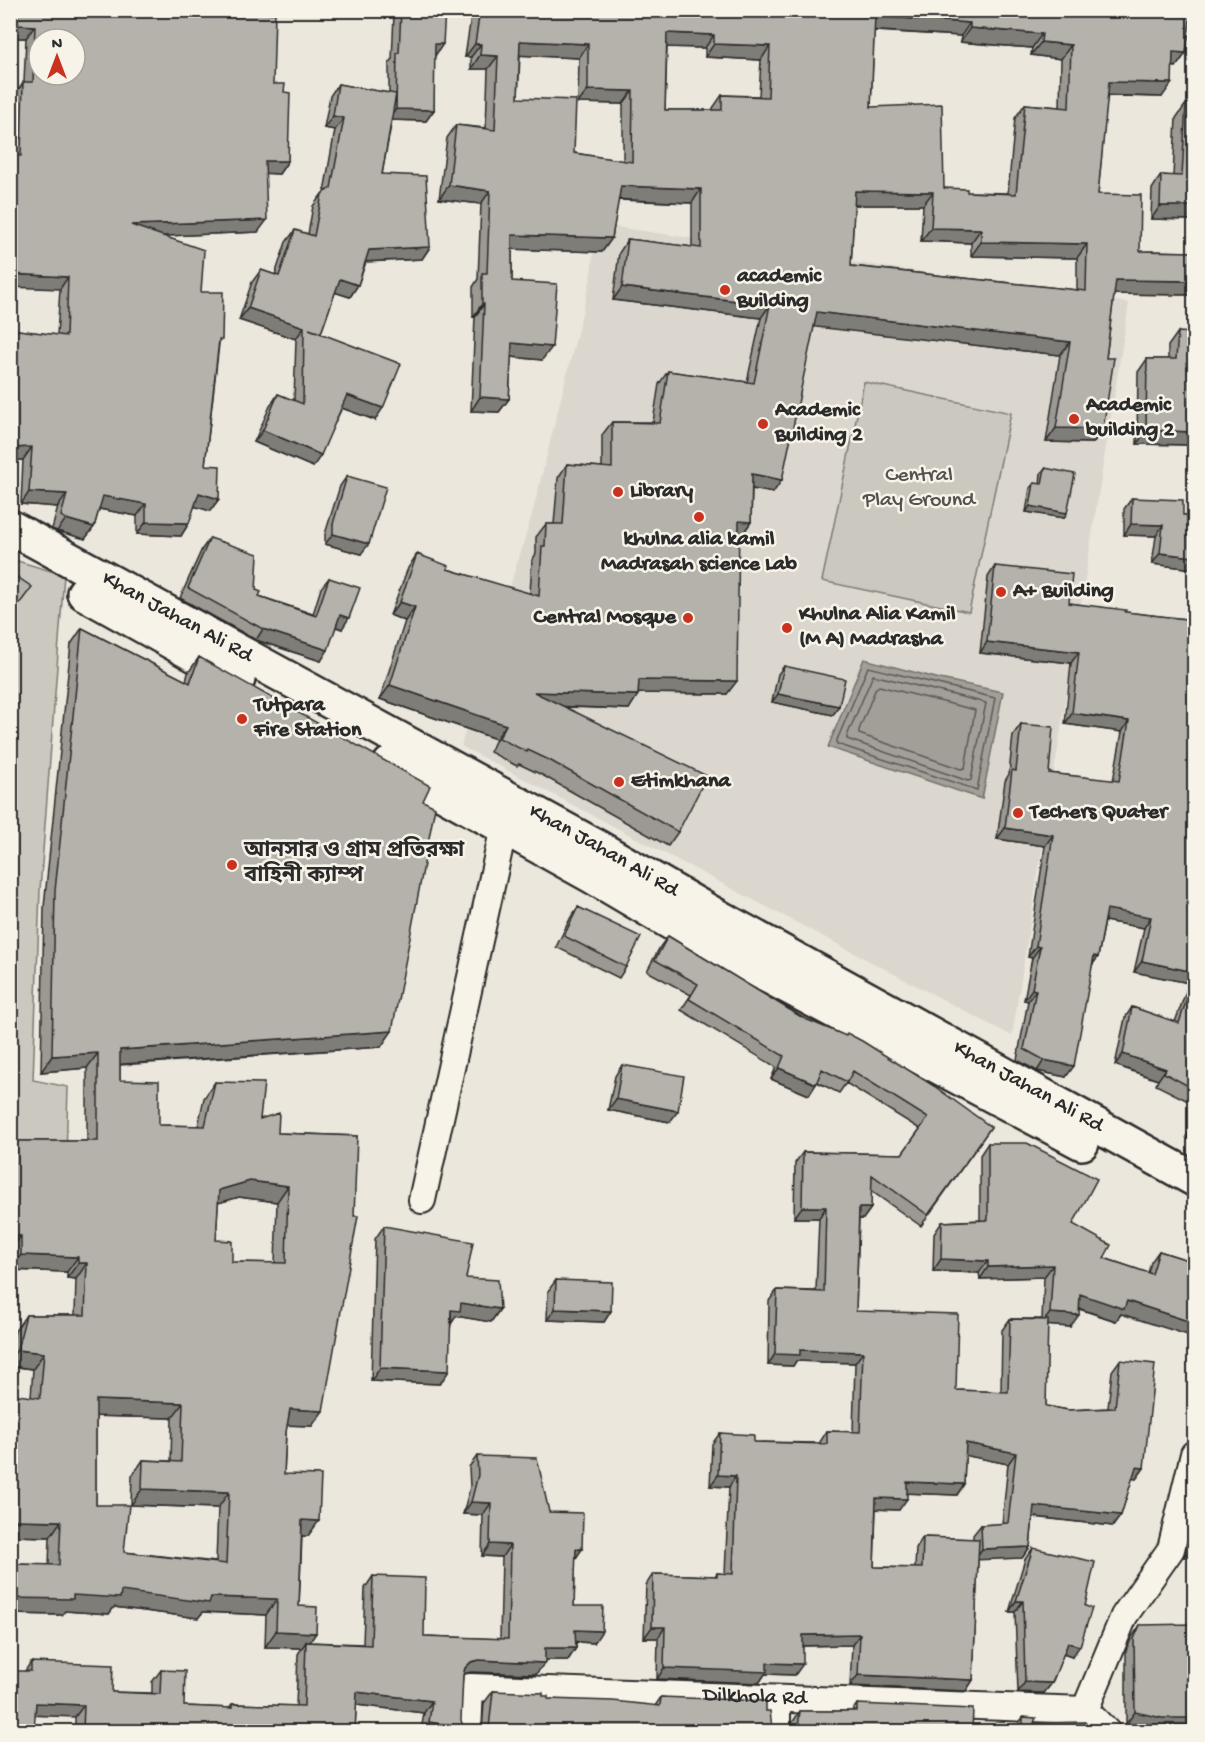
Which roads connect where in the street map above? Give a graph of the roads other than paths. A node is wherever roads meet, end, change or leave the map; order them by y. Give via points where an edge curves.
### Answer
1 (10, 527) edge
2 (10, 552) edge
3 (504, 827) junction
4 (1194, 1179) edge
5 (422, 1200) dead end
6 (1194, 1203) edge
7 (1194, 1454) edge
8 (777, 1700) junction
9 (1085, 1710) junction
10 (468, 1731) edge
11 (777, 1731) edge
12 (1107, 1731) edge

1 - 4 highway, Khan Jahan Ali Rd
2 - 3 highway, Khan Jahan Ali Rd
3 - 5 street
3 - 6 highway, Khan Jahan Ali Rd via 702,941
7 - 9 street via 1171,1549 1125,1616
8 - 9 street, Dilkhola Rd
8 - 10 street, Dilkhola Rd via 470,1687
8 - 11 street
9 - 12 street

